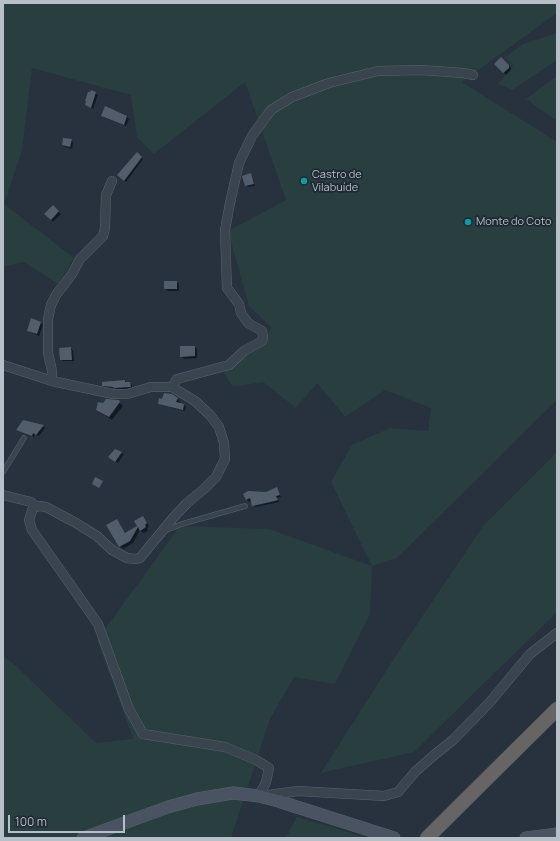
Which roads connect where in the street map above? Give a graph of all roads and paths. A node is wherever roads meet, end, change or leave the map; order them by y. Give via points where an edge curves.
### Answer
1 (473, 75) dead end
2 (112, 181) dead end
3 (3, 365) edge
4 (52, 381) junction
5 (172, 387) junction
6 (24, 438) dead end
7 (3, 472) edge
8 (3, 495) edge
9 (36, 506) junction
10 (245, 506) dead end
11 (159, 533) junction
12 (557, 633) edge
13 (557, 709) edge
14 (259, 796) junction
15 (557, 834) edge
16 (83, 838) edge
17 (394, 838) edge
18 (427, 838) edge
19 (526, 838) edge

1 - 5 street via 421,70 378,71 329,83 292,96 271,110 252,136 239,163 225,230 227,288 239,304 240,313 248,323 262,331 262,341 244,351 229,365 177,379
2 - 4 street via 106,195 103,236 80,259 51,305 48,319 48,353
3 - 4 street
4 - 5 street via 113,394 127,394 150,387
5 - 11 street via 195,401 219,427 224,443 224,459 216,477
6 - 7 lane
8 - 9 street via 31,502
9 - 11 street via 54,510 127,558 140,558
9 - 14 street via 29,520 32,530 98,624 129,709 143,734 225,747 256,760 269,768
10 - 11 lane
12 - 14 street via 530,654 485,707 453,740 415,772 398,792 384,796 298,791
13 - 18 highway
14 - 16 main road via 234,793 198,799 147,814
14 - 17 main road
15 - 19 main road

